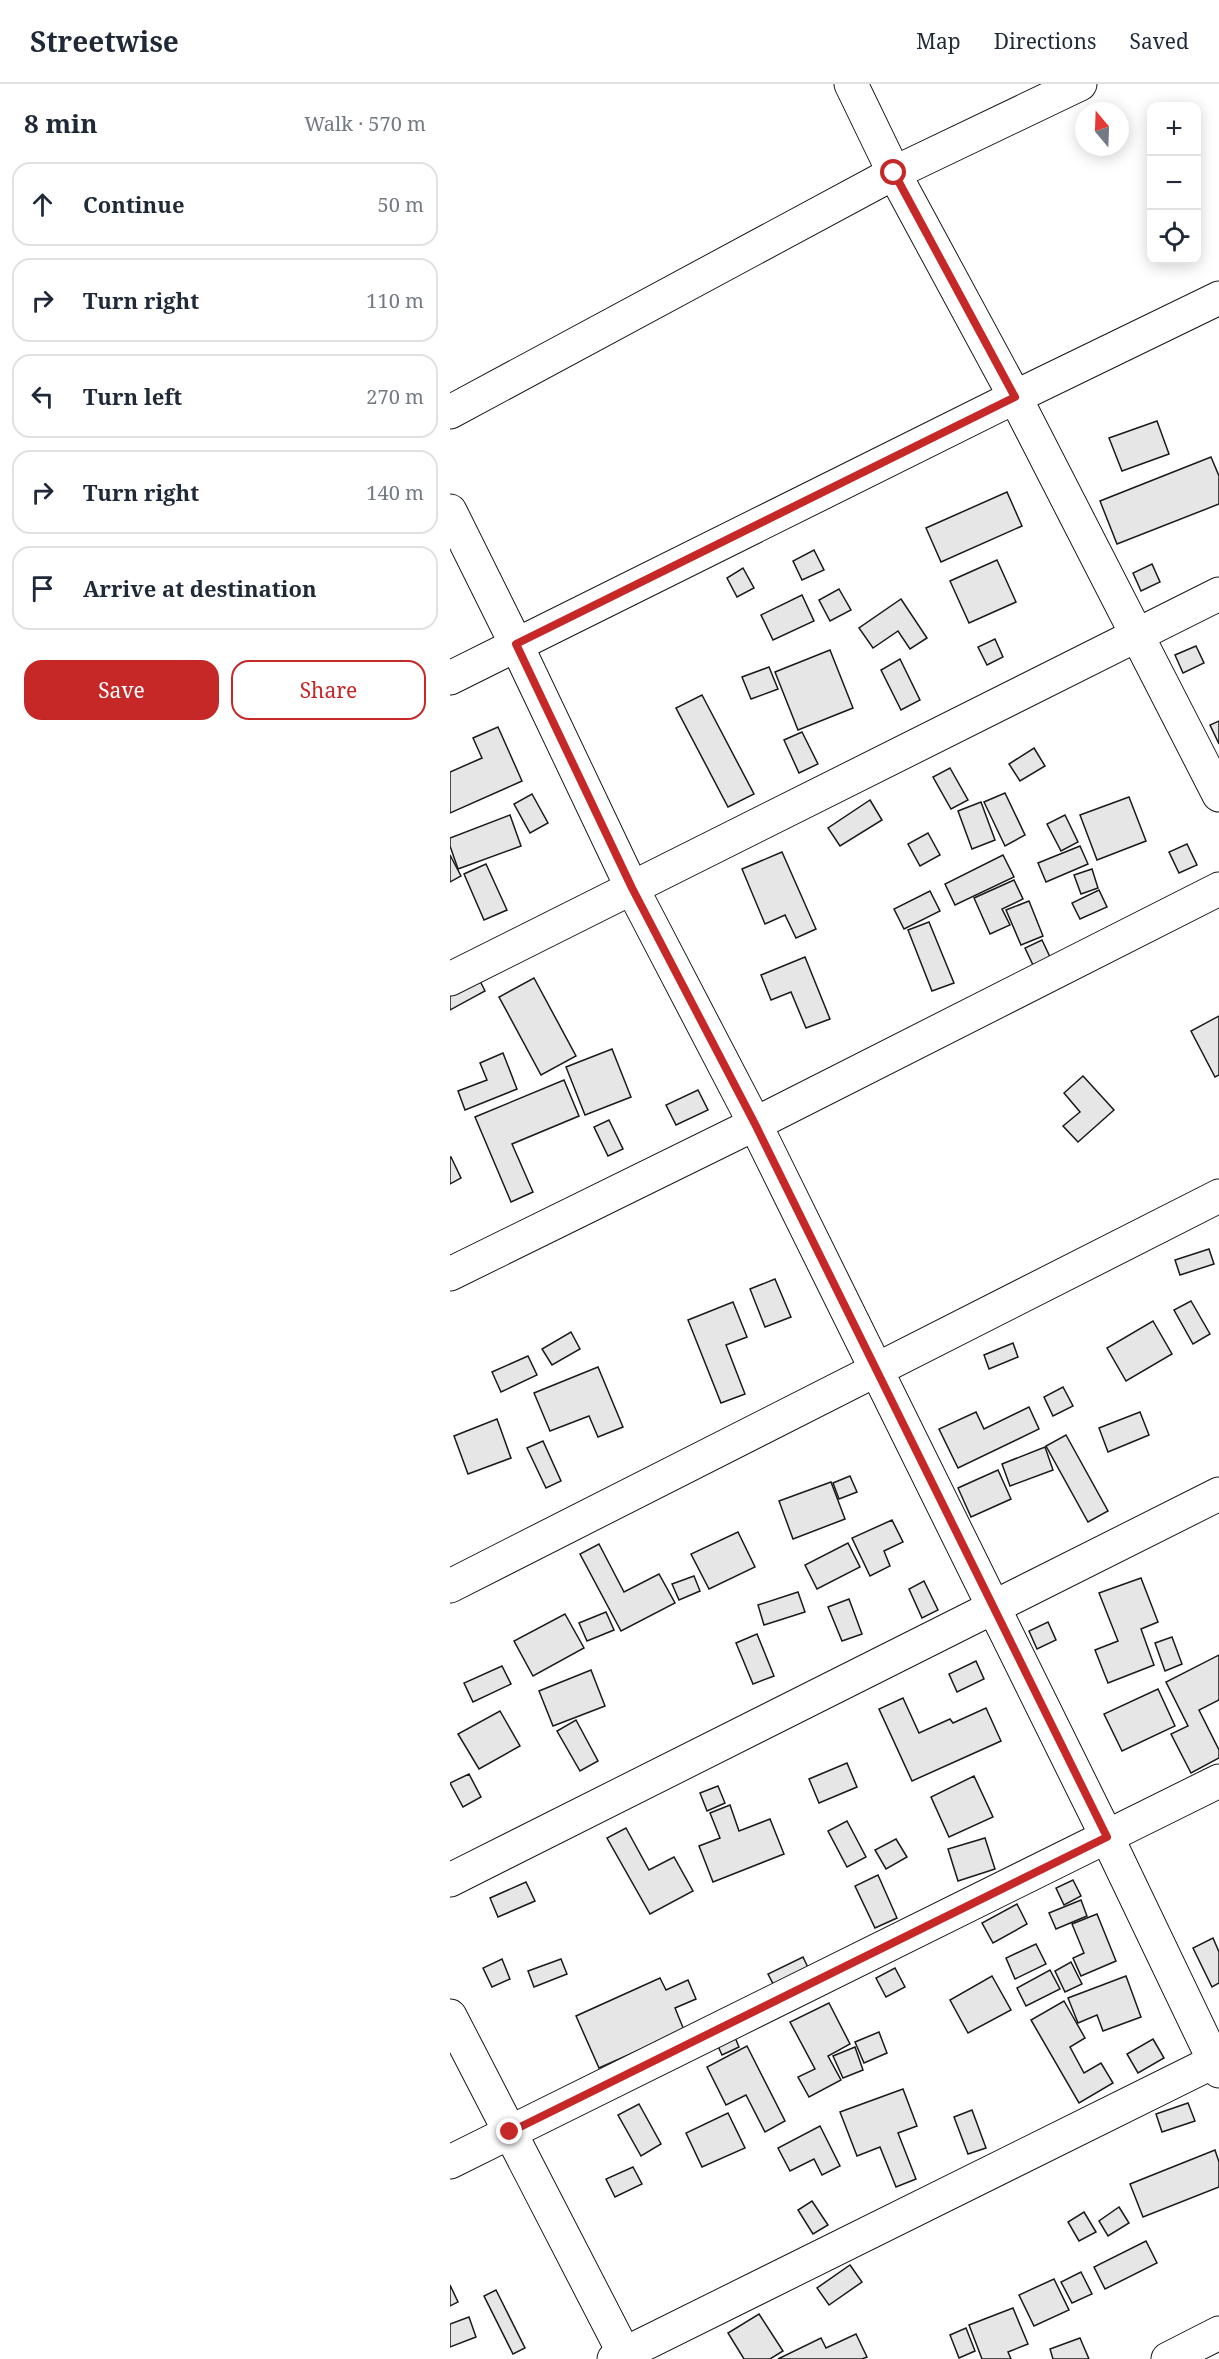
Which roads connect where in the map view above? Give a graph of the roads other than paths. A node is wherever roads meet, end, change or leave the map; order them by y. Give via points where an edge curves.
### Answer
1 (851, 84) edge
2 (1080, 84) edge
3 (894, 173) junction
4 (1219, 298) edge
5 (1015, 397) junction
6 (450, 412) edge
7 (450, 511) edge
8 (1219, 594) edge
9 (1136, 635) junction
10 (516, 644) junction
11 (450, 678) edge
12 (1219, 795) edge
13 (632, 888) junction
14 (1219, 889) edge
15 (450, 979) edge
16 (755, 1124) junction
17 (1219, 1196) edge
18 (450, 1274) edge
19 (876, 1370) junction
20 (1219, 1494) edge
21 (450, 1586) edge
22 (992, 1607) junction
23 (1219, 1781) edge
24 (1107, 1837) junction
25 (450, 1880) edge
26 (450, 2016) edge
27 (1217, 2064) edge
28 (510, 2132) junction
29 (450, 2162) edge
30 (1219, 2333) edge
31 (622, 2357) edge
32 (1168, 2359) edge

1 - 3 street
2 - 3 street
3 - 5 street
3 - 6 street
4 - 5 street
5 - 9 street
5 - 10 street
7 - 10 street
8 - 9 street
9 - 12 street
9 - 13 street
10 - 11 street
10 - 13 street
13 - 15 street
13 - 16 street
14 - 16 street
16 - 18 street
16 - 19 street
17 - 19 street
19 - 21 street
19 - 22 street
20 - 22 street
22 - 24 street
22 - 25 street
23 - 24 street
24 - 27 street
24 - 28 street
26 - 28 street
27 - 31 street
28 - 29 street
28 - 31 street
30 - 32 street

